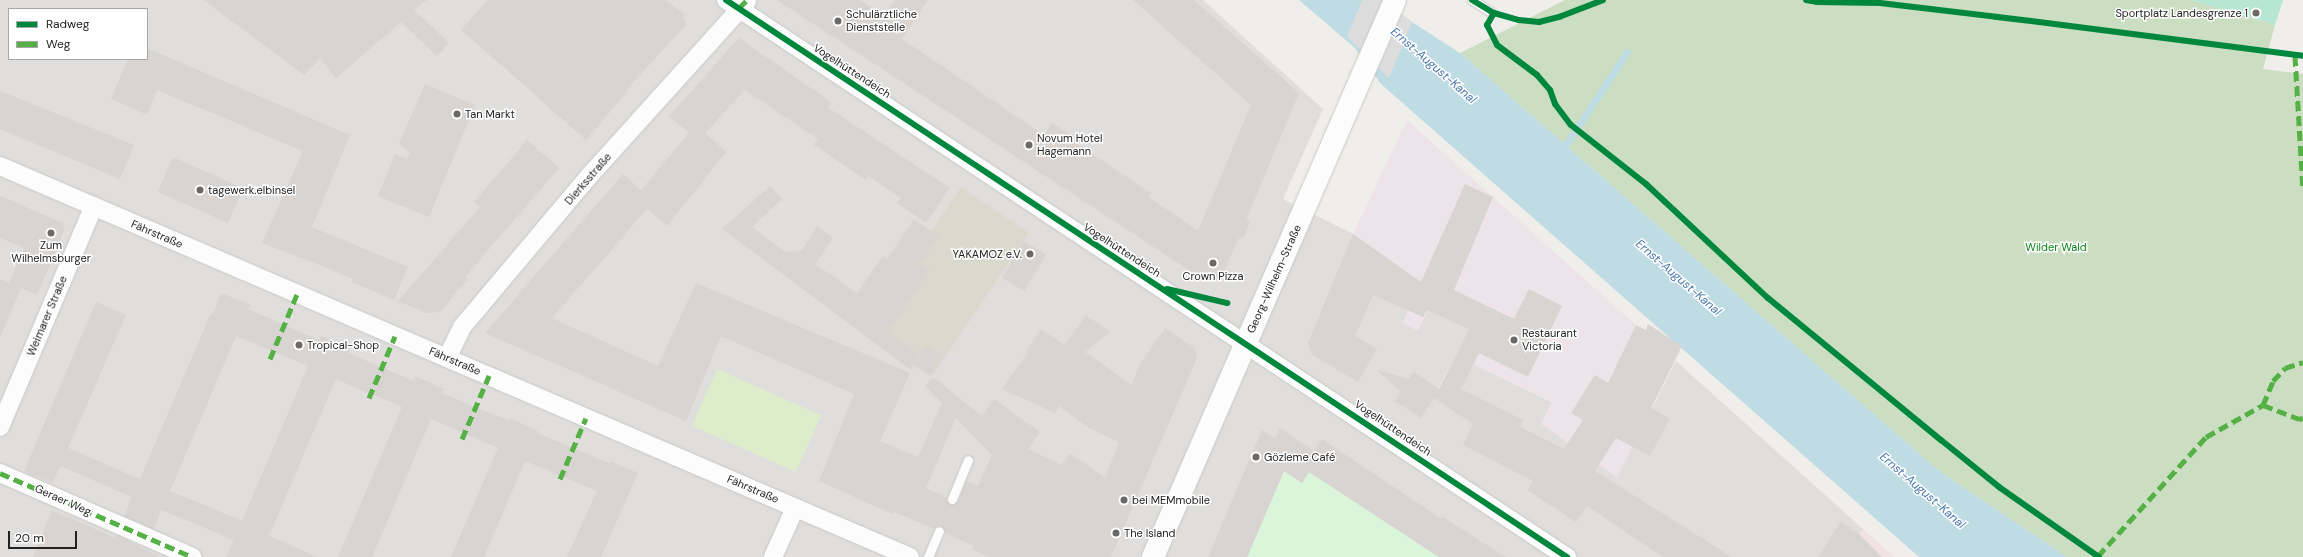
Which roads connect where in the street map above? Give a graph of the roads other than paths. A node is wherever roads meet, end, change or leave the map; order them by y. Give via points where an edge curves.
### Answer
1 (1472, 0) edge
2 (737, 3) edge
3 (1393, 3) edge
4 (1492, 12) dead end
5 (0, 166) edge
6 (94, 206) junction
7 (1246, 345) junction
8 (447, 358) junction
9 (0, 427) edge
10 (968, 460) dead end
11 (0, 473) edge
12 (952, 499) dead end
13 (795, 508) junction
14 (939, 531) dead end
15 (1543, 550) edge
16 (192, 557) edge
17 (773, 557) edge
18 (910, 557) edge
19 (928, 557) edge
20 (1153, 557) edge
21 (1567, 557) edge

1 - 4 lane
2 - 7 street, Vogelhüttendeich
2 - 8 street, Dierksstraße via 462,327
3 - 7 street, Georg-Wilhelm-Straße
5 - 6 street, Fährstraße
6 - 8 street, Fährstraße
6 - 9 street, Weimarer Straße
7 - 15 street, Vogelhüttendeich via 1345,408
7 - 20 street, Georg-Wilhelm-Straße
8 - 13 street, Fährstraße
10 - 12 lane
11 - 16 street, Geraer Weg
13 - 17 street
13 - 18 street, Fährstraße
14 - 19 lane
15 - 21 street, Vogelhüttendeich

